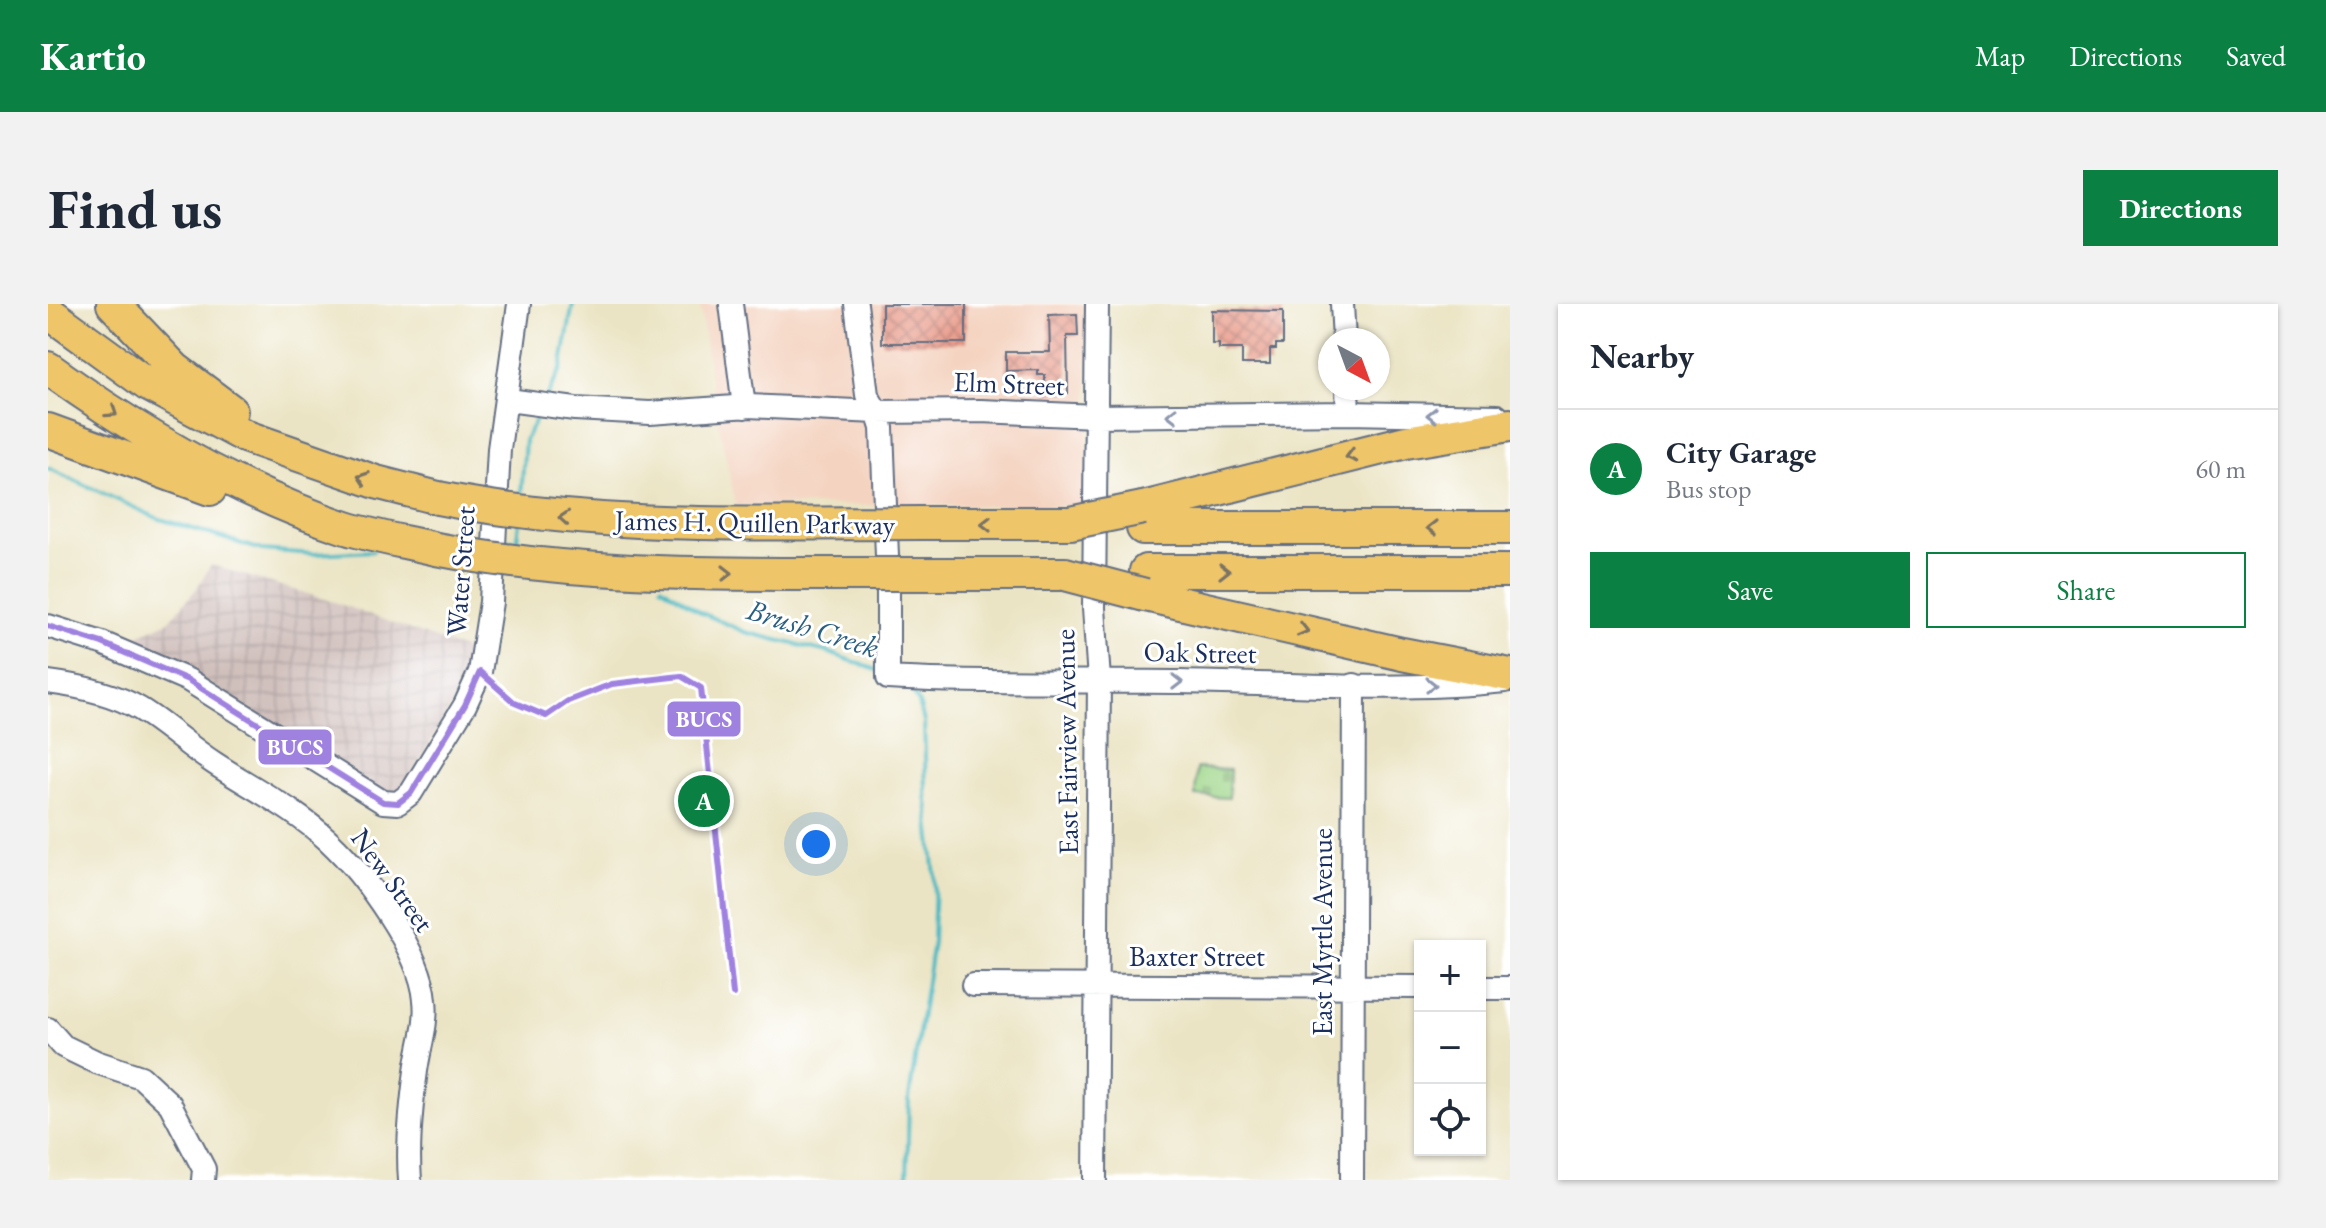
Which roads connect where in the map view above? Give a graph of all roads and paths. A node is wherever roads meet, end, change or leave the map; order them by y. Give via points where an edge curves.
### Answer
1 (113, 304) edge
2 (519, 304) edge
3 (731, 304) edge
4 (856, 304) edge
5 (1097, 304) edge
6 (1342, 304) edge
7 (48, 312) edge
8 (1343, 328) edge
9 (48, 368) edge
10 (1347, 400) edge
11 (517, 401) junction
12 (744, 407) junction
13 (877, 412) junction
14 (1348, 413) junction
15 (1096, 416) junction
16 (1510, 417) edge
17 (1510, 425) edge
18 (48, 430) edge
19 (290, 451) junction
20 (303, 513) junction
21 (1143, 518) junction
22 (1510, 528) edge
23 (1510, 571) edge
24 (1146, 583) junction
25 (48, 626) edge
26 (1510, 678) edge
27 (1099, 680) junction
28 (48, 682) edge
29 (1354, 685) junction
30 (973, 985) dead end
31 (1097, 986) junction
32 (1351, 987) junction
33 (1414, 987) edge
34 (1486, 988) edge
35 (1510, 988) edge
36 (48, 1029) edge
37 (203, 1180) edge
38 (410, 1180) edge
39 (1095, 1180) edge
40 (1352, 1180) edge

1 - 19 highway via 175,369
2 - 11 street, Water Street
3 - 12 street
4 - 13 street via 867,395
5 - 15 street, East Fairview Avenue
6 - 8 street
7 - 19 highway, James H. Quillen Parkway via 192,410
9 -> 20 highway, James H. Quillen Parkway via 156,441
10 - 14 street
11 - 12 street, Elm Street via 650,413
11 - 25 street, Water Street via 499,449 491,602 480,672 411,793 398,803 383,802 188,680
12 - 13 street, Elm Street
13 - 15 street, Elm Street
13 - 27 street, Oak Street via 887,512 888,678
14 -> 15 street, Elm Street
16 -> 14 street, Elm Street
15 - 27 street, East Fairview Avenue via 1094,608
17 -> 21 highway via 1406,442
18 - 20 highway via 267,508
21 -> 19 highway, James H. Quillen Parkway, bridge via 1105,528 621,522 543,516 438,498
20 -> 24 highway, James H. Quillen Parkway, bridge via 436,549 532,564 649,572 1056,574
22 -> 21 highway, James H. Quillen Parkway
24 -> 23 highway
24 -> 26 highway via 1402,654
29 -> 26 street, Oak Street via 1472,685
27 -> 29 street, Oak Street
27 - 31 street, East Fairview Avenue
28 - 38 street, New Street via 97,691 139,708 296,816 329,842 367,886 409,952 425,999 408,1154
29 - 32 street, East Myrtle Avenue
30 - 31 street, Baxter Street
31 - 32 street, Baxter Street
31 - 39 street, East Fairview Avenue
32 - 33 street, Baxter Street
32 - 40 street, East Myrtle Avenue
34 - 35 street
36 - 37 street via 63,1046 141,1077 170,1104 204,1169

